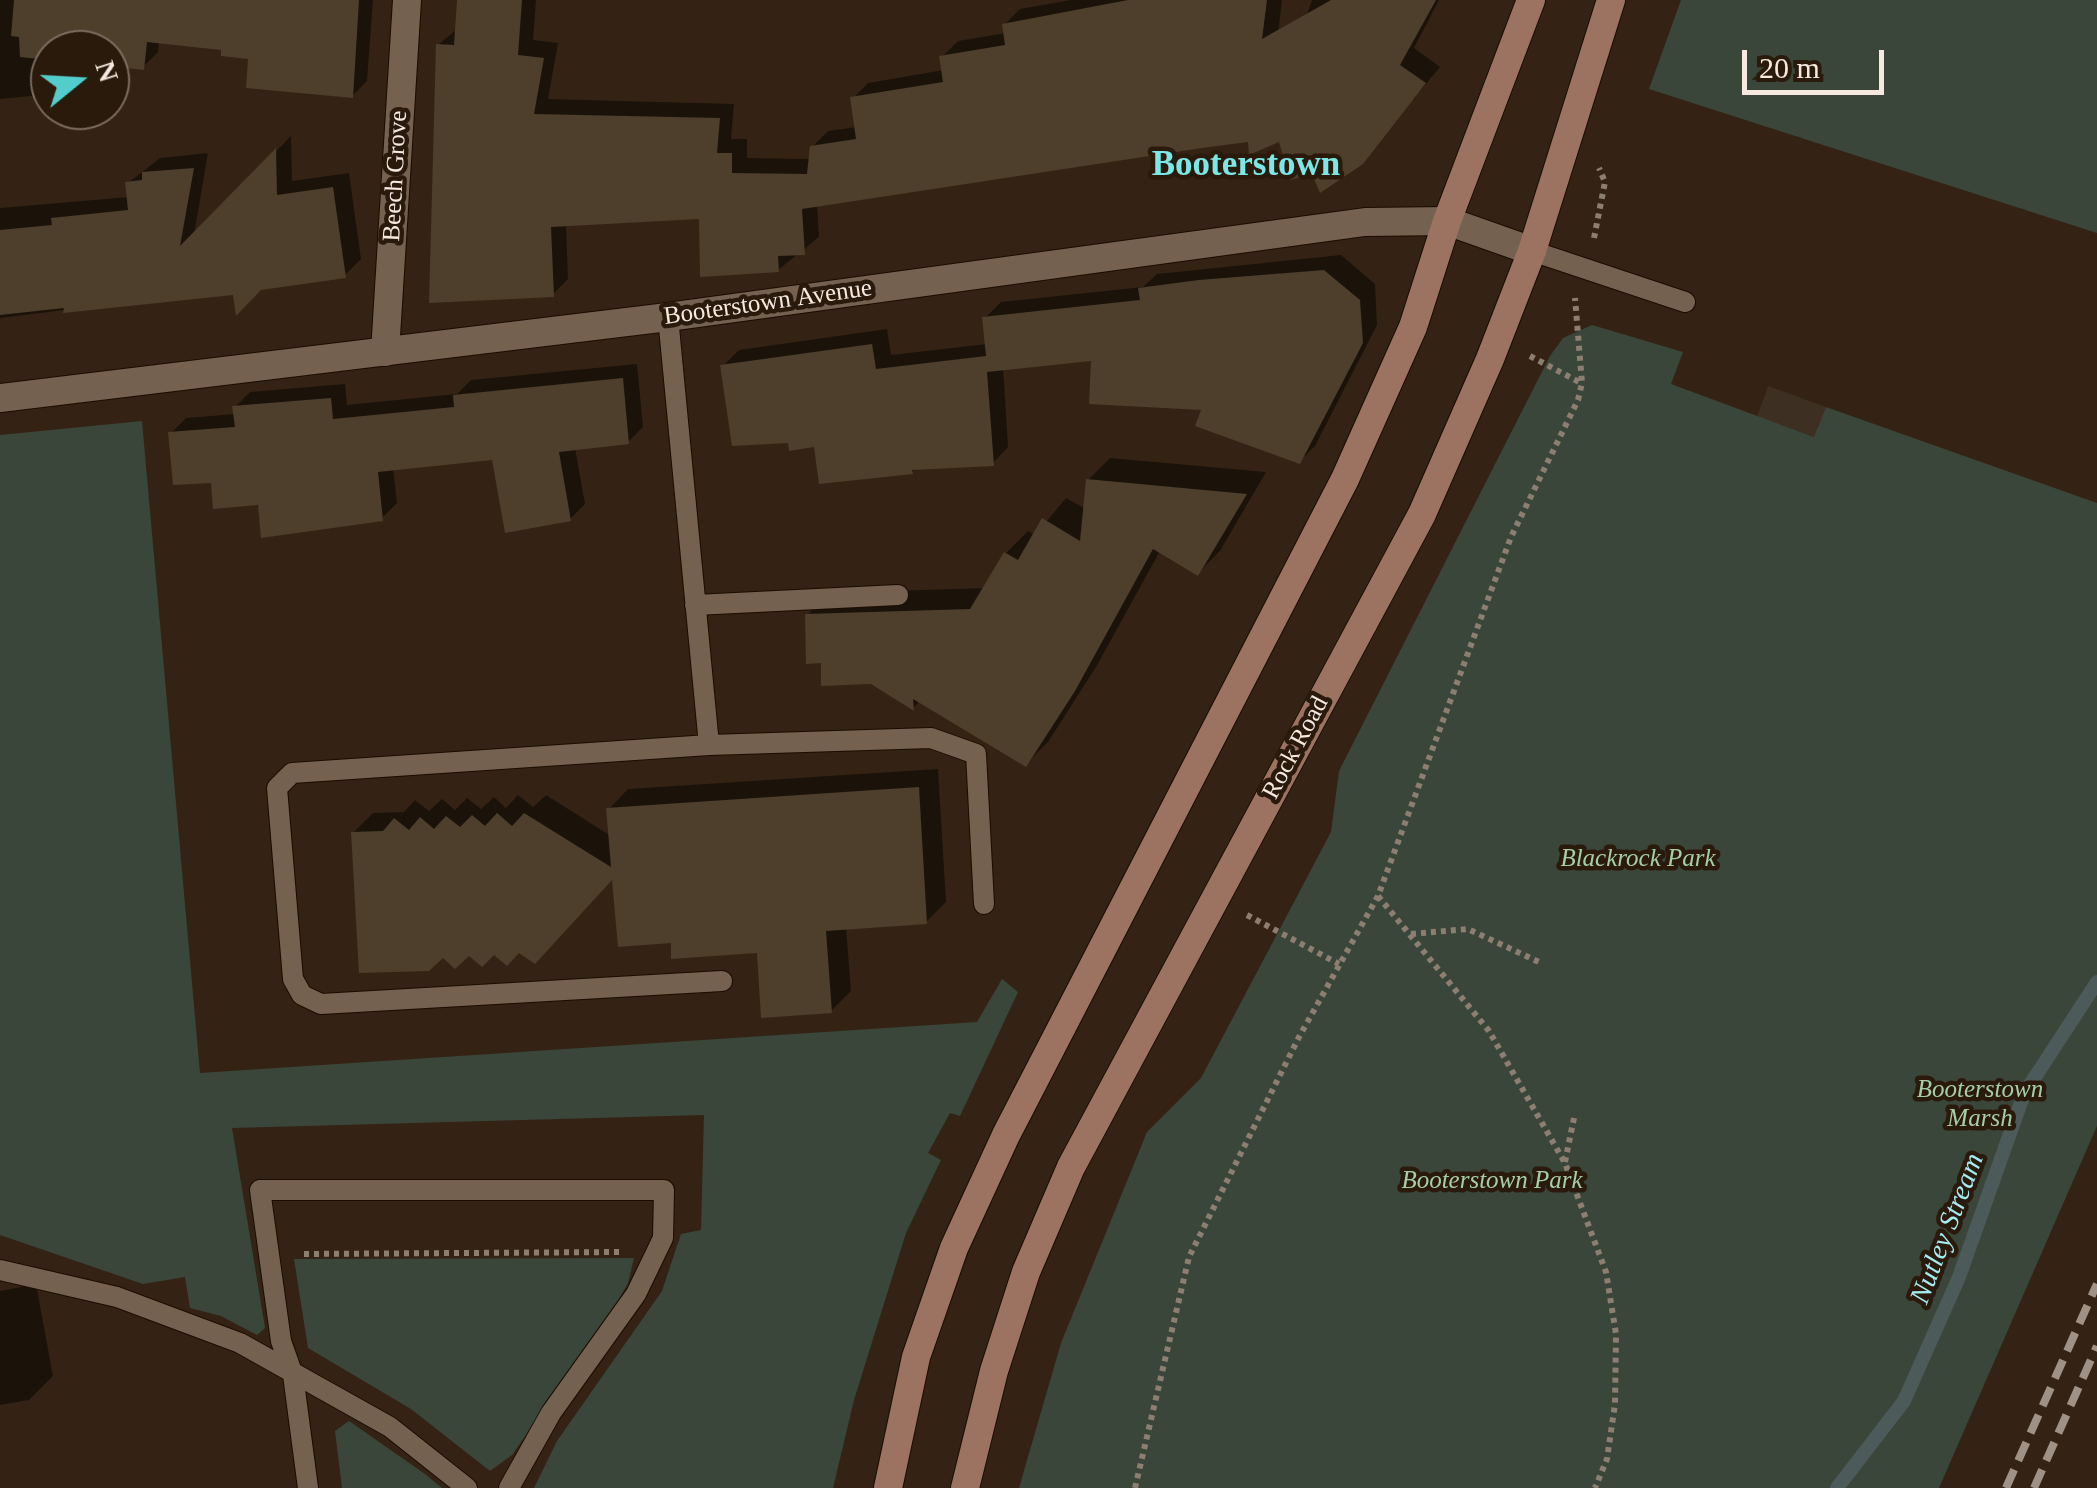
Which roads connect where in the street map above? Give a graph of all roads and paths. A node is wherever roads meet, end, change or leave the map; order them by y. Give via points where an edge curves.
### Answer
1 (406, 0) edge
2 (1531, 0) edge
3 (1611, 0) edge
4 (1594, 159) dead end
5 (1447, 220) junction
6 (1593, 241) dead end
7 (1532, 251) junction
8 (1575, 296) dead end
9 (1685, 302) dead end
10 (668, 317) junction
11 (386, 352) junction
12 (1526, 354) dead end
13 (1582, 384) junction
14 (0, 398) edge
15 (898, 595) dead end
16 (695, 605) junction
17 (709, 744) junction
18 (1378, 896) junction
19 (1216, 899) junction
20 (984, 904) dead end
21 (1409, 934) junction
22 (1539, 962) dead end
23 (1339, 964) junction
24 (722, 981) dead end
25 (1574, 1118) dead end
26 (1564, 1163) junction
27 (658, 1251) junction
28 (269, 1254) junction
29 (0, 1270) edge
30 (293, 1375) junction
31 (308, 1488) edge
32 (466, 1488) edge
33 (509, 1488) edge
34 (888, 1488) edge
35 (965, 1488) edge
36 (1135, 1488) edge
37 (1596, 1488) edge

1 - 11 street, Beech Grove
2 - 5 main road
3 - 7 main road, Rock Road
4 - 6 path via 1605,182
5 - 7 street, Booterstown Avenue
5 - 10 street, Booterstown Avenue via 1312,228
5 - 34 main road via 1412,328 1345,479 954,1248 916,1357
7 - 9 lane
7 - 19 main road, Rock Road via 1422,514
8 - 13 path
10 - 11 street, Booterstown Avenue
10 - 16 lane
11 - 14 street, Booterstown Avenue
12 - 13 path
13 - 18 path via 1511,537
15 - 16 lane
16 - 17 lane
17 - 20 lane via 931,738 976,754
17 - 24 lane via 292,773 277,788 293,979 312,1000
18 - 21 path
18 - 23 path
19 - 23 path
19 - 35 main road, Rock Road via 1102,1106 1026,1272
21 - 22 path via 1468,929
21 - 26 path via 1489,1031
23 - 36 path via 1189,1257
25 - 26 path
26 - 37 path via 1606,1272 1616,1334 1615,1404
27 - 28 path
27 - 28 lane via 664,1190 260,1190
27 - 33 lane
28 - 30 lane via 280,1341
29 - 30 lane via 117,1298 240,1343
30 - 31 lane
30 - 32 lane via 390,1428

